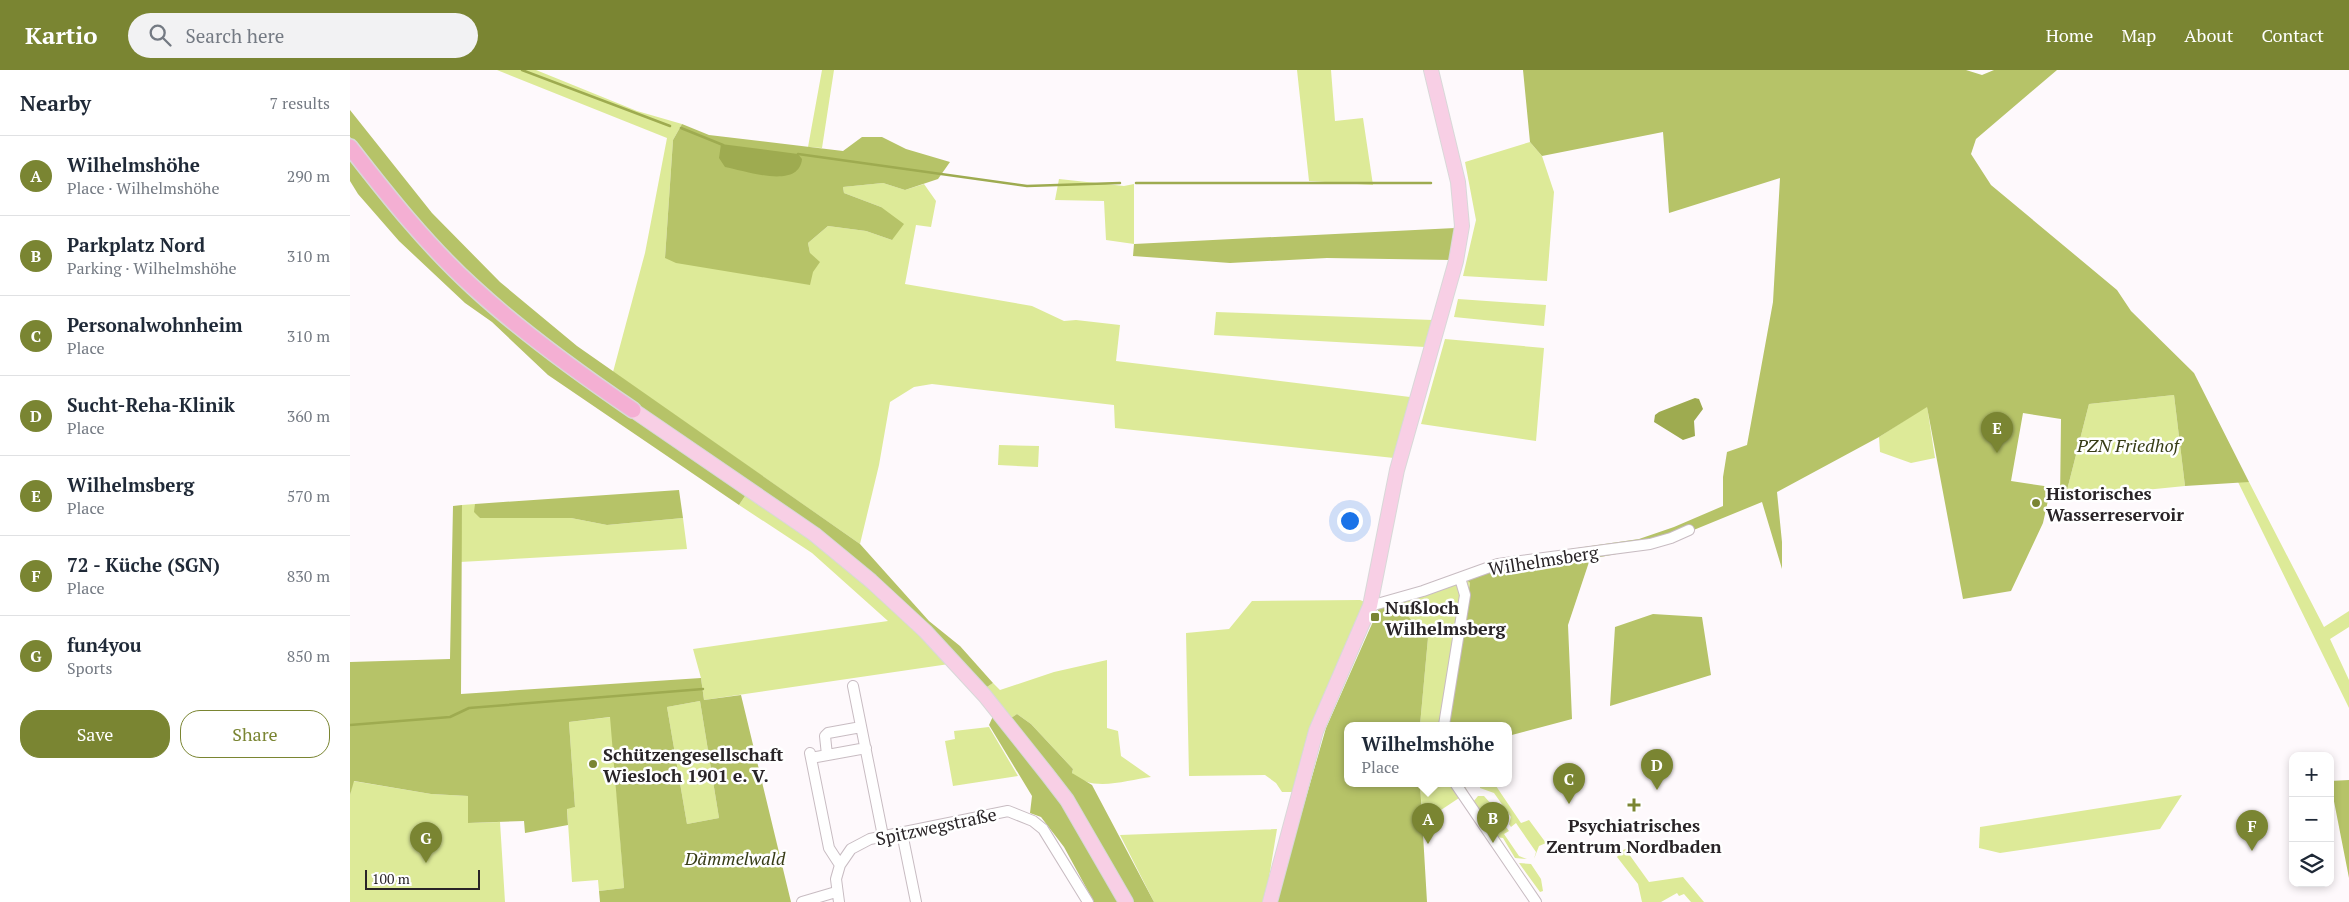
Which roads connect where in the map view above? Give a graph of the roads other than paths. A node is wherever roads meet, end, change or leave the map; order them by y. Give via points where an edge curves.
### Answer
1 (1432, 70) edge
2 (350, 147) edge
3 (633, 410) joint
4 (1689, 530) dead end
5 (1460, 578) junction
6 (1370, 606) junction
7 (854, 686) dead end
8 (1444, 722) edge
9 (861, 727) junction
10 (866, 748) junction
11 (827, 755) junction
12 (1458, 787) edge
13 (902, 833) junction
14 (883, 836) junction
15 (840, 865) junction
16 (837, 897) edge
17 (1534, 898) edge
18 (802, 902) edge
19 (916, 902) edge
20 (1088, 902) edge
21 (1126, 902) edge
22 (1270, 902) edge

1 - 6 main road via 1458,182 1462,226 1435,340 1397,470
2 - 3 highway via 394,202 473,287 562,362
3 - 21 main road via 814,534 924,631 985,696 1067,800
4 - 5 street, Wilhelmsberg via 1650,544 1498,564
5 - 6 street, Wilhelmsberg
5 - 8 street via 1465,596
6 - 22 main road via 1316,731
7 - 9 street
9 - 10 street
9 - 11 street via 825,736
10 - 11 street
10 - 14 street
11 - 15 street via 811,756 829,848
12 - 17 street
13 - 14 street, Spitzwegstraße
13 - 19 street
13 - 20 street, Spitzwegstraße via 1001,812 1018,813 1043,829
14 - 15 street, Spitzwegstraße via 860,842 850,849
15 - 16 street via 836,879
16 - 18 street

